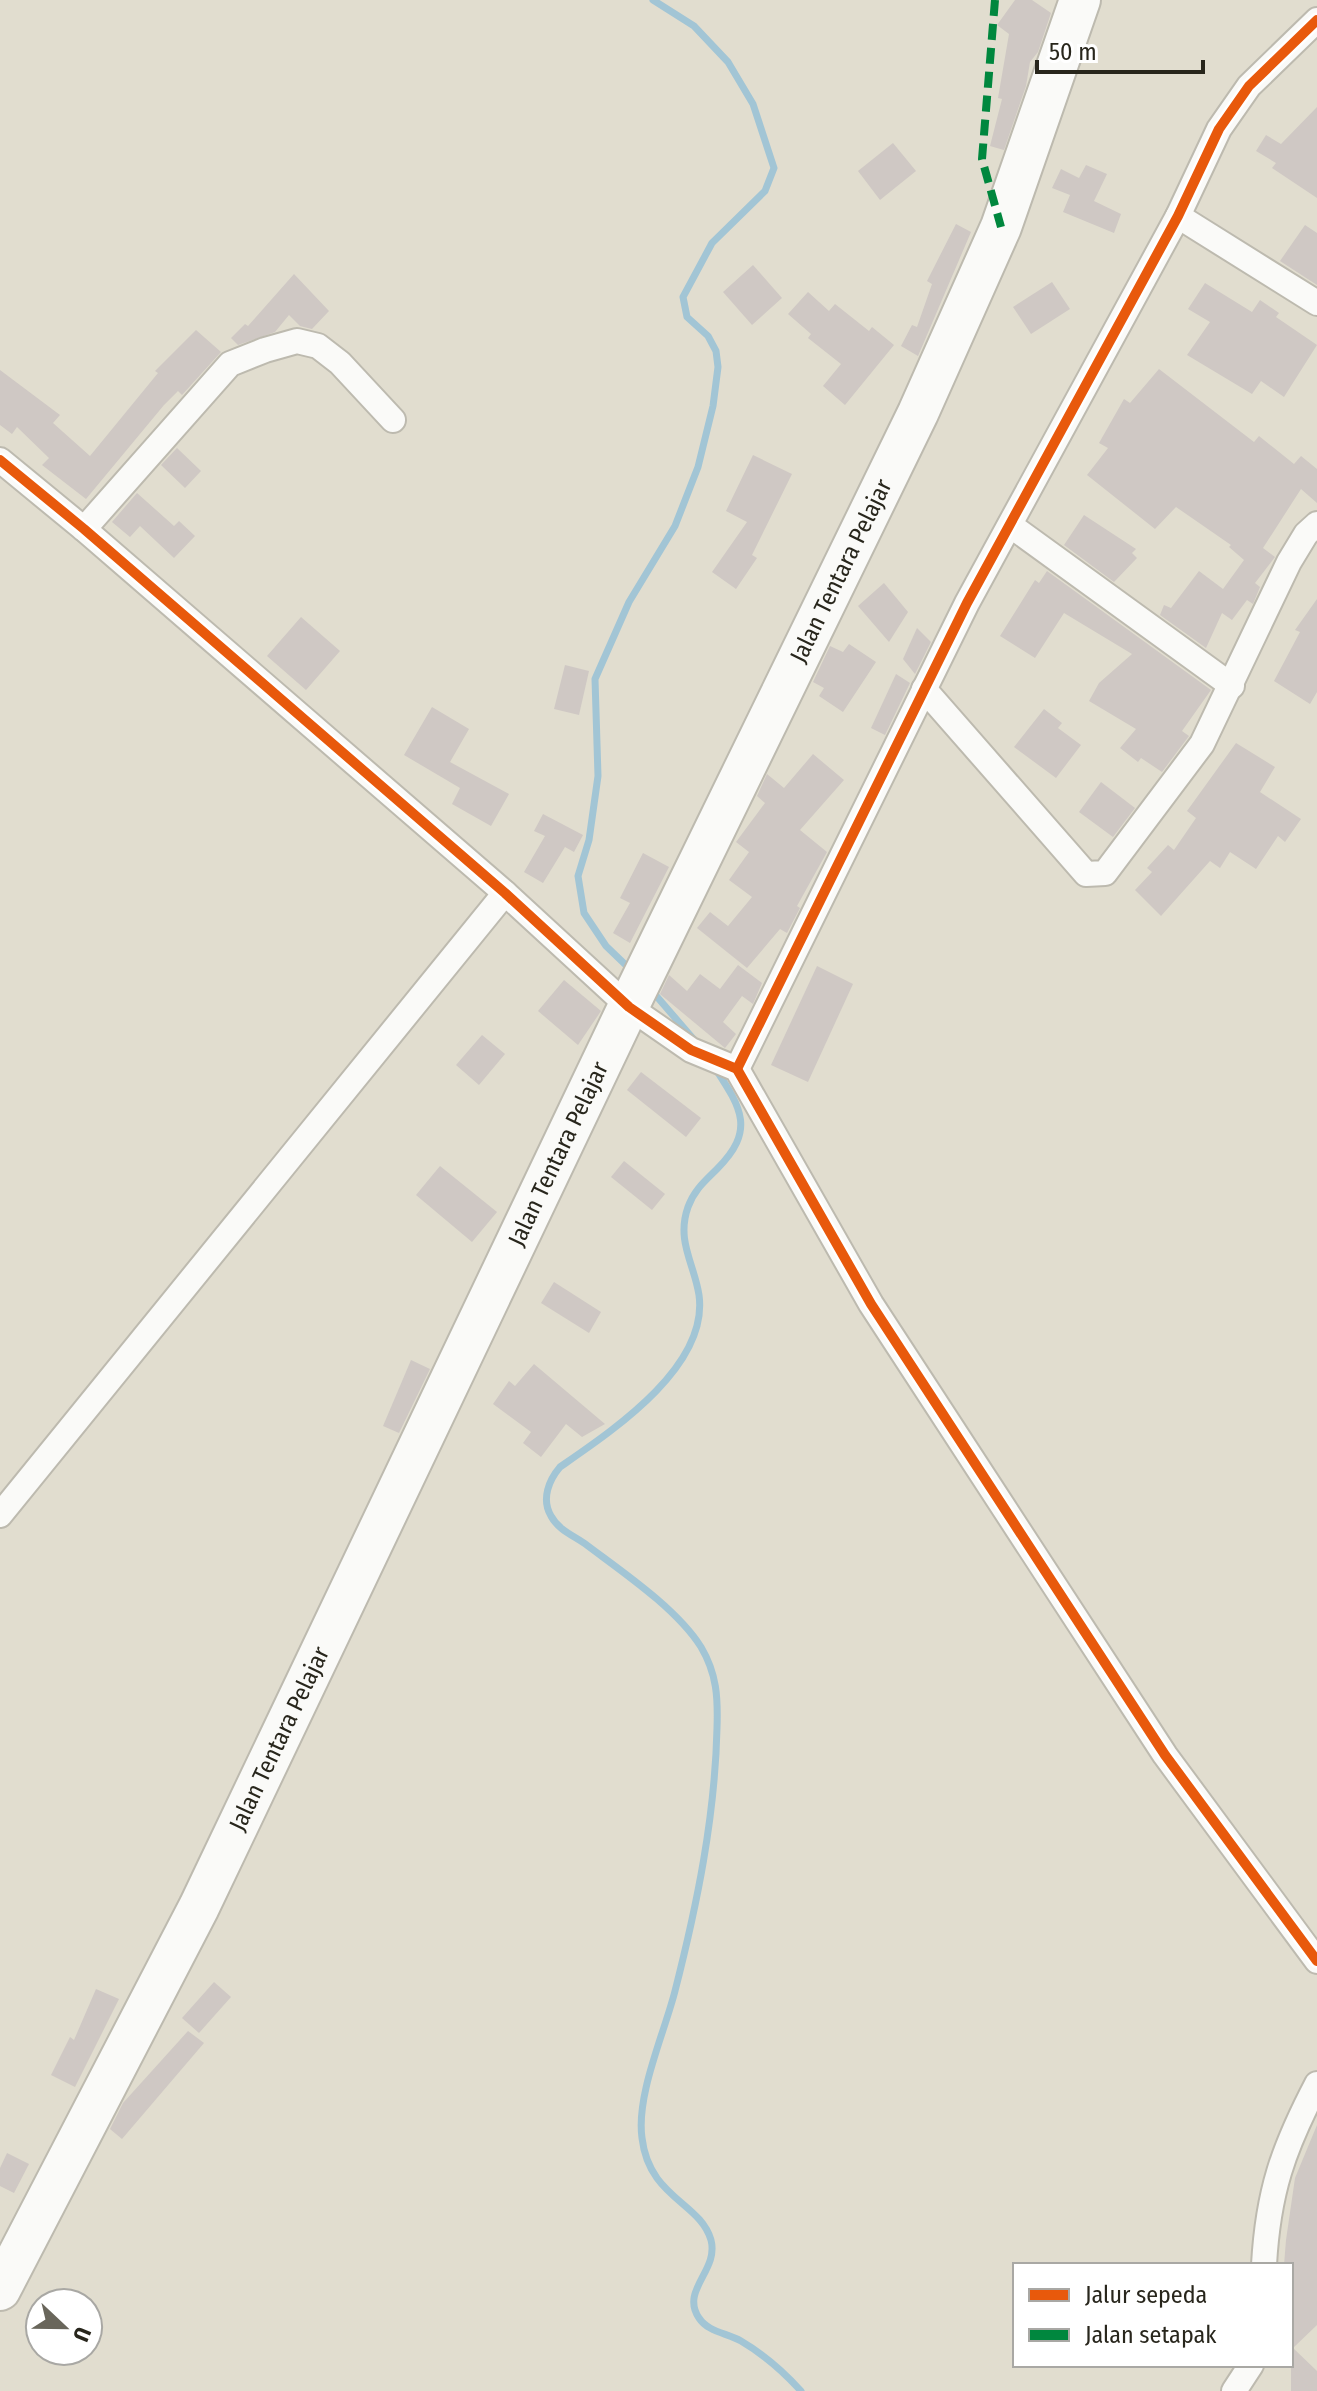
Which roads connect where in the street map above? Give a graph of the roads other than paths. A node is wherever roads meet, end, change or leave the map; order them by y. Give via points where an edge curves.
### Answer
1 (1080, 0) edge
2 (1317, 20) edge
3 (1178, 216) junction
4 (1317, 303) edge
5 (393, 420) dead end
6 (0, 460) edge
7 (1317, 524) edge
8 (1010, 525) junction
9 (84, 529) junction
10 (1232, 686) junction
11 (924, 689) junction
12 (505, 893) junction
13 (631, 1001) junction
14 (731, 1067) junction
15 (0, 1515) edge
16 (1317, 1961) edge
17 (1317, 2084) edge
18 (1264, 2263) edge
19 (0, 2290) edge
20 (1250, 2367) edge
21 (1234, 2391) edge

1 - 13 highway, Jalan Tentara Pelajar via 1029,154 974,293
2 - 3 street via 1234,104
3 - 4 street
3 - 8 street
5 - 9 street via 318,346 297,341 277,346 230,364
6 - 9 street
7 - 10 street via 1289,562
8 - 10 street
8 - 11 street
9 - 12 street
10 - 11 street via 1194,756 1105,873 1097,876 1086,874
11 - 14 street
12 - 13 street
12 - 15 street
13 - 14 street via 691,1050
13 - 19 highway, Jalan Tentara Pelajar via 199,1907
14 - 16 street via 871,1304 1165,1755
17 - 18 street via 1291,2134 1267,2212
20 - 21 street

